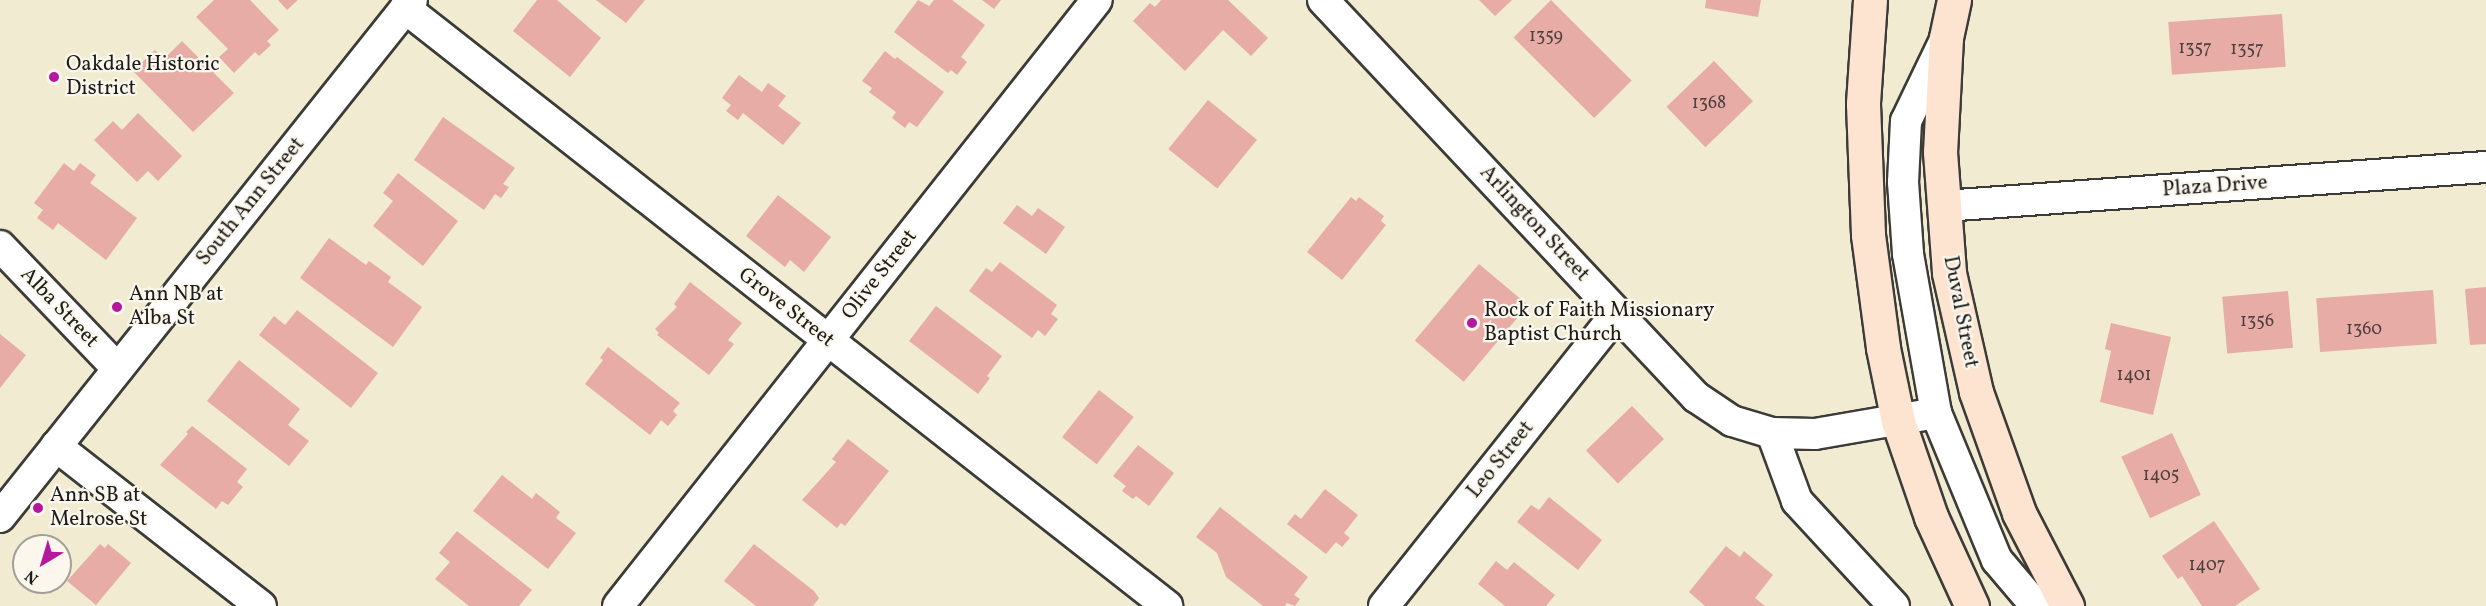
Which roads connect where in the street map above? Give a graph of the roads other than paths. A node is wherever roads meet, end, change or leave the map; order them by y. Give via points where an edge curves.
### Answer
1 (1097, 0) edge
2 (1323, 0) edge
3 (1870, 0) edge
4 (1954, 0) edge
5 (409, 4) edge
6 (1946, 38) junction
7 (2486, 167) edge
8 (1944, 206) junction
9 (0, 246) edge
10 (1617, 313) junction
11 (828, 341) junction
12 (118, 369) junction
13 (1936, 412) junction
14 (1898, 421) junction
15 (1772, 433) junction
16 (56, 446) junction
17 (0, 517) edge
18 (261, 606) edge
19 (618, 606) edge
20 (1167, 606) edge
21 (1384, 606) edge
22 (1894, 606) edge
23 (1972, 606) edge
24 (2036, 606) edge
25 (2067, 606) edge

1 - 11 street, Olive Street
2 - 10 street, Arlington Street
3 - 14 street via 1863,104 1868,235 1883,348
4 - 6 street, Duval Street
5 - 11 street, Grove Street
5 - 12 street, South Ann Street
6 - 8 street, Duval Street via 1940,153
6 - 13 street via 1906,121 1903,182 1908,254
7 - 8 street, Plaza Drive
8 - 25 street, Duval Street via 1950,273 1976,392 2019,513
9 - 12 street, Alba Street
10 - 15 street, Arlington Street via 1696,397 1732,421
10 - 21 street, Leo Street
11 - 19 street, Olive Street
11 - 20 street, Grove Street
12 - 16 street, South Ann Street
13 - 14 street, Arlington Street
13 - 24 street via 1998,560
14 - 15 street, Arlington Street via 1815,434
14 - 23 street via 1930,517
15 - 22 street via 1797,501
16 - 17 street, South Ann Street
16 - 18 street

